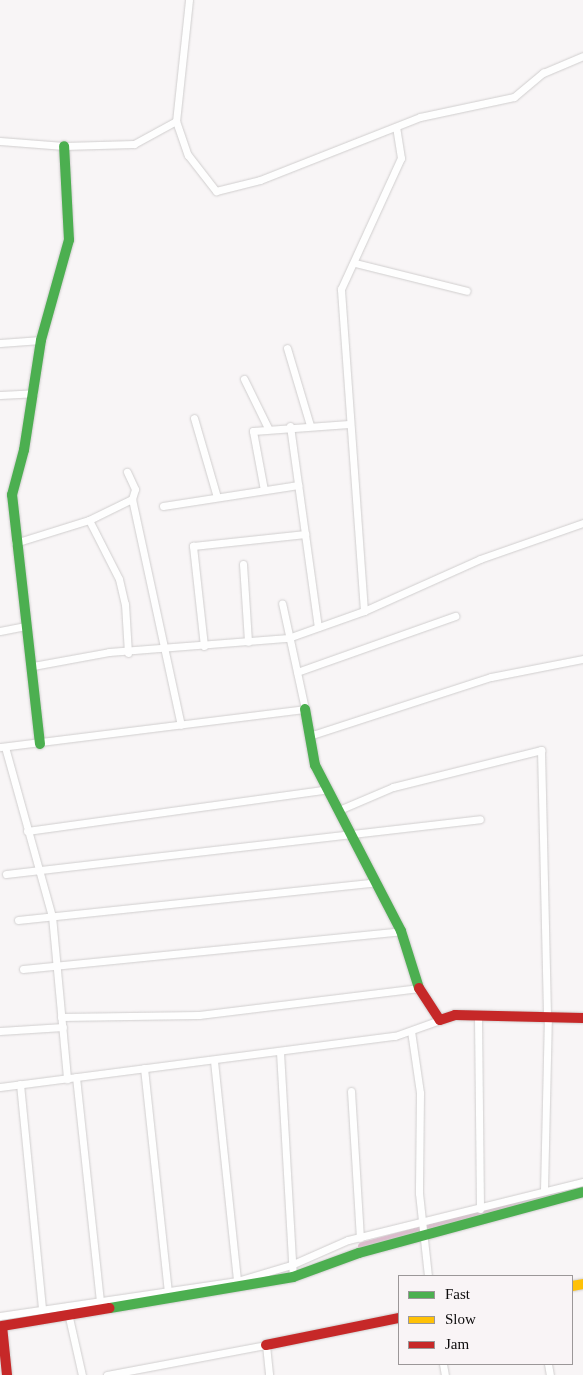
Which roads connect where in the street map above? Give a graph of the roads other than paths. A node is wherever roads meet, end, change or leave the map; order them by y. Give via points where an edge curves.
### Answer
1 (189, 0) edge
2 (583, 56) edge
3 (176, 121) junction
4 (396, 127) junction
5 (0, 141) edge
6 (64, 146) junction
7 (355, 263) junction
8 (466, 291) dead end
9 (42, 340) junction
10 (0, 343) edge
11 (287, 348) dead end
12 (244, 379) dead end
13 (34, 393) junction
14 (0, 395) edge
15 (194, 418) dead end
16 (349, 424) junction
17 (310, 425) junction
18 (290, 426) junction
19 (268, 428) junction
20 (127, 472) dead end
21 (298, 485) junction
22 (264, 490) junction
23 (217, 497) junction
24 (132, 499) junction
25 (164, 506) dead end
26 (89, 520) junction
27 (583, 523) edge
28 (305, 534) junction
29 (15, 543) junction
30 (243, 564) dead end
31 (282, 603) dead end
32 (364, 611) junction
33 (455, 616) dead end
34 (26, 626) junction
35 (318, 627) junction
36 (0, 631) edge
37 (288, 638) junction
38 (248, 642) junction
39 (204, 646) junction
40 (166, 650) junction
41 (128, 652) junction
42 (583, 659) edge
43 (32, 666) junction
44 (297, 672) junction
45 (306, 709) junction
46 (181, 725) junction
47 (309, 736) junction
48 (40, 744) junction
49 (3, 747) edge
50 (328, 789) junction
51 (339, 810) junction
52 (480, 819) dead end
53 (27, 831) junction
54 (353, 836) junction
55 (40, 869) junction
56 (6, 874) dead end
57 (377, 882) junction
58 (52, 916) junction
59 (18, 920) dead end
60 (401, 931) junction
61 (57, 967) junction
62 (23, 969) dead end
63 (419, 988) junction
64 (547, 1015) junction
65 (61, 1017) junction
66 (478, 1017) junction
67 (583, 1018) edge
68 (440, 1020) junction
69 (63, 1027) junction
70 (0, 1031) edge
71 (411, 1031) junction
72 (280, 1052) junction
73 (214, 1061) junction
74 (144, 1068) junction
75 (76, 1078) junction
76 (67, 1079) junction
77 (20, 1084) junction
78 (0, 1087) edge
79 (352, 1091) dead end
80 (583, 1182) edge
81 (544, 1190) junction
82 (583, 1192) edge
83 (480, 1209) junction
84 (420, 1224) junction
85 (360, 1238) junction
86 (422, 1238) junction
87 (291, 1265) junction
88 (428, 1275) edge
89 (293, 1277) junction
90 (237, 1281) junction
91 (168, 1290) junction
92 (100, 1300) junction
93 (42, 1308) junction
94 (68, 1314) junction
95 (0, 1316) edge
96 (398, 1318) edge
97 (266, 1345) junction
98 (7, 1375) edge
99 (82, 1375) edge
100 (107, 1375) edge
101 (269, 1375) edge

1 - 3 street
2 - 4 street via 543,73 514,97 420,117
3 - 4 street via 188,155 216,191 260,180
3 - 6 street via 134,144
4 - 7 street via 401,158
5 - 6 street
6 - 9 street via 69,240
7 - 8 street
7 - 16 street via 341,289 340,306
9 - 10 street
9 - 13 street
11 - 17 street
12 - 19 street
13 - 14 street
13 - 29 street via 12,495
15 - 23 street
16 - 17 street
16 - 32 street
17 - 18 street
18 - 19 street
18 - 21 street
19 - 22 street via 251,435
20 - 24 street via 135,489
21 - 22 street
21 - 28 street
22 - 23 street
23 - 25 street
24 - 26 street
24 - 40 street
26 - 29 street
26 - 41 street via 118,579 125,604
27 - 32 street via 480,559
28 - 35 street
28 - 39 street via 193,546
29 - 34 street
30 - 38 street
31 - 37 street
32 - 35 street
33 - 44 street
34 - 36 street
34 - 43 street
35 - 37 street
37 - 38 street
37 - 44 street
38 - 39 street
39 - 40 street
40 - 41 street
40 - 46 street
41 - 43 street
42 - 47 street via 492,677
43 - 48 street
44 - 45 street
45 - 46 street
45 - 47 street
46 - 48 street
47 - 50 street via 315,765
48 - 49 street
49 - 53 street
50 - 51 street
50 - 53 street
51 - 54 street
51 - 64 street via 393,787 541,750
52 - 54 street
53 - 55 street
54 - 55 street
54 - 57 street
55 - 56 street
55 - 58 street
57 - 58 street
57 - 60 street
58 - 59 street
58 - 61 street
60 - 61 street
60 - 63 street
61 - 62 street
61 - 65 street
63 - 65 street via 199,1015
63 - 68 street
64 - 66 street
64 - 67 street
64 - 81 street
65 - 69 street
66 - 68 street via 455,1015
66 - 83 street
68 - 71 street
69 - 70 street
69 - 76 street
71 - 72 street
71 - 84 street via 420,1093
72 - 73 street
72 - 87 street
73 - 74 street
73 - 90 street
74 - 75 street
74 - 91 street
75 - 76 street
75 - 92 street
76 - 77 street
77 - 78 street
77 - 93 street
79 - 85 street
80 - 81 street
81 - 83 street
82 - 86 street
83 - 84 street
84 - 85 street
84 - 86 street
85 - 87 street
86 - 88 street
86 - 89 street via 359,1253
87 - 89 street
87 - 90 street
89 - 94 street via 237,1290
90 - 91 street
91 - 92 street
92 - 93 street
93 - 95 street
94 - 98 street via 2,1326
94 - 99 street
96 - 97 street
97 - 100 street
97 - 101 street

